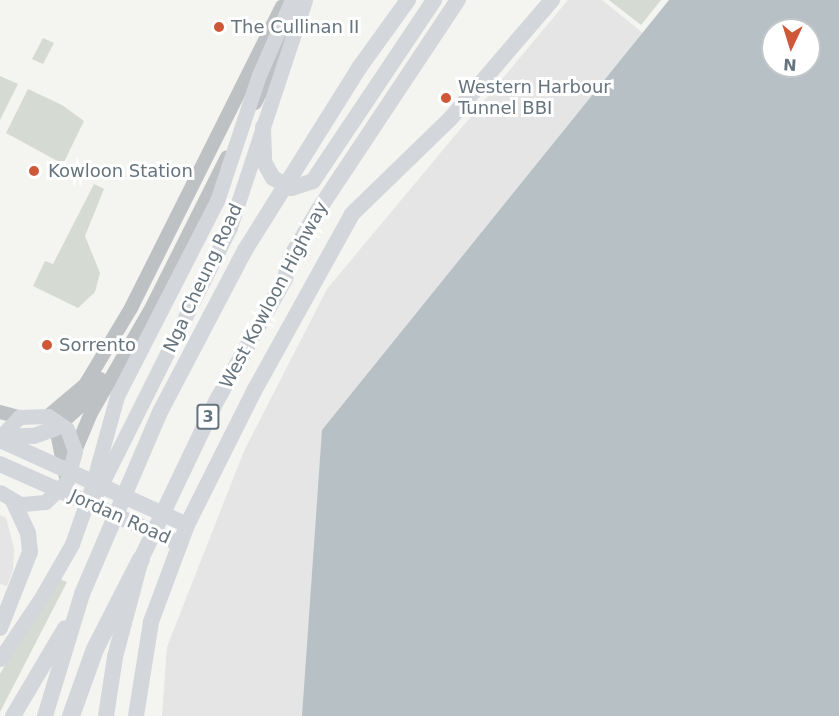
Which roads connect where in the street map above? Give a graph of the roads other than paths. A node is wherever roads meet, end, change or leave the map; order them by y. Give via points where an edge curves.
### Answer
1 (285, 0) edge
2 (292, 0) edge
3 (306, 0) edge
4 (408, 0) edge
5 (434, 0) edge
6 (458, 0) edge
7 (552, 0) edge
8 (262, 78) junction
9 (244, 82) junction
10 (247, 118) junction
11 (226, 119) junction
12 (263, 127) junction
13 (0, 412) edge
14 (19, 417) junction
15 (52, 422) junction
16 (0, 438) edge
17 (75, 451) junction
18 (0, 464) edge
19 (65, 471) junction
20 (100, 487) junction
21 (68, 494) junction
22 (7, 497) edge
23 (91, 504) junction
24 (188, 525) junction
25 (180, 543) junction
26 (141, 559) junction
27 (73, 618) junction
28 (0, 628) edge
29 (0, 659) edge
30 (35, 675) junction
31 (137, 709) edge
32 (4, 716) edge
33 (13, 716) edge
34 (45, 716) edge
35 (71, 716) edge
36 (106, 716) edge

1 - 9 street
2 - 8 main road, Nga Cheung Road
3 - 8 street, Nga Cheung Road
3 - 12 main road, Nga Cheung Road
4 - 27 main road via 359,68 244,250 161,410
5 - 12 main road via 367,96 322,170 300,188 286,187 268,171 262,152
6 - 26 main road, West Kowloon Highway / 3 via 290,258 285,279 217,400
7 - 24 main road via 450,119 352,214 254,391
8 - 9 street
8 - 10 street, Nga Cheung Road
8 - 15 street, Nga Cheung Road via 105,371 84,403
8 - 29 main road, Nga Cheung Road via 226,179 177,285 117,396 85,512 64,560
9 - 11 street
10 - 11 street
10 - 17 street, Nga Cheung Road via 153,305 94,406
11 - 15 street via 105,354 85,385
12 - 20 main road, Nga Cheung Road via 223,243
13 - 14 street
14 - 15 main road
14 - 16 main road
15 - 16 main road via 34,435
15 - 17 main road via 68,429
15 - 19 street
16 - 19 main road, Jordan Road
17 - 22 main road, Jordan Road via 67,481 53,498 36,505
18 - 21 main road, Jordan Road
19 - 20 main road, Jordan Road
19 - 21 street
20 - 23 main road, Nga Cheung Road
20 - 24 main road, Jordan Road
21 - 23 main road, Jordan Road
22 - 28 main road via 28,533 30,552
23 - 25 main road, Jordan Road
24 - 25 main road
25 - 31 main road via 151,622
26 - 35 highway, West Kowloon Highway / 3 via 99,639
26 - 36 main road via 115,657
27 - 30 main road
27 - 34 main road
30 - 32 main road
30 - 33 main road

